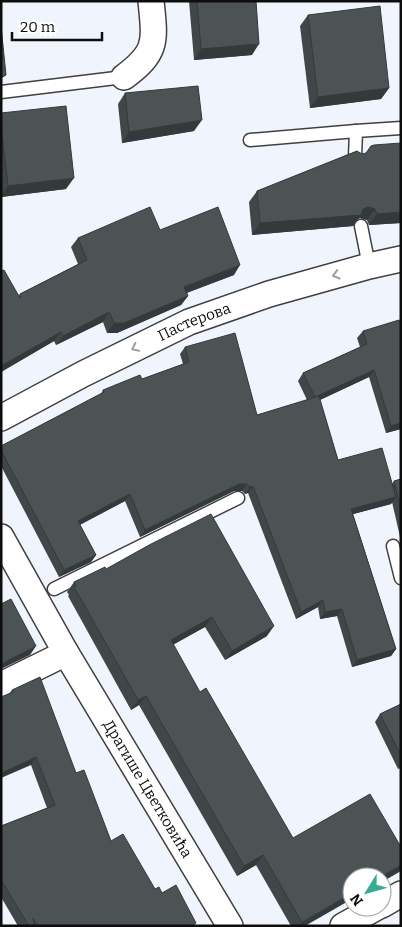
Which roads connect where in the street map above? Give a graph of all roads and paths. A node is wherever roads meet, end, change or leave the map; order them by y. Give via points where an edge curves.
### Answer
1 (151, 1) edge
2 (124, 77) joint
3 (1, 92) edge
4 (401, 128) edge
5 (356, 131) junction
6 (250, 140) dead end
7 (355, 157) edge
8 (361, 226) edge
9 (401, 259) edge
10 (369, 266) junction
11 (1, 418) edge
12 (238, 498) edge
13 (1, 537) edge
14 (393, 546) dead end
15 (401, 578) edge
16 (54, 589) dead end
17 (66, 653) junction
18 (1, 685) edge
19 (360, 917) edge
20 (230, 926) edge
21 (343, 926) edge

1 - 2 street via 153,41 149,54
2 - 3 lane
4 - 5 lane
5 - 6 lane
5 - 7 lane
8 - 10 lane
9 - 10 street, Пастерова
10 -> 11 street, Пастерова via 269,294 189,322
12 - 16 lane
13 - 17 street, Драгише Цветковића
14 - 15 lane
17 - 18 street
17 - 20 street, Драгише Цветковића
19 - 21 street

